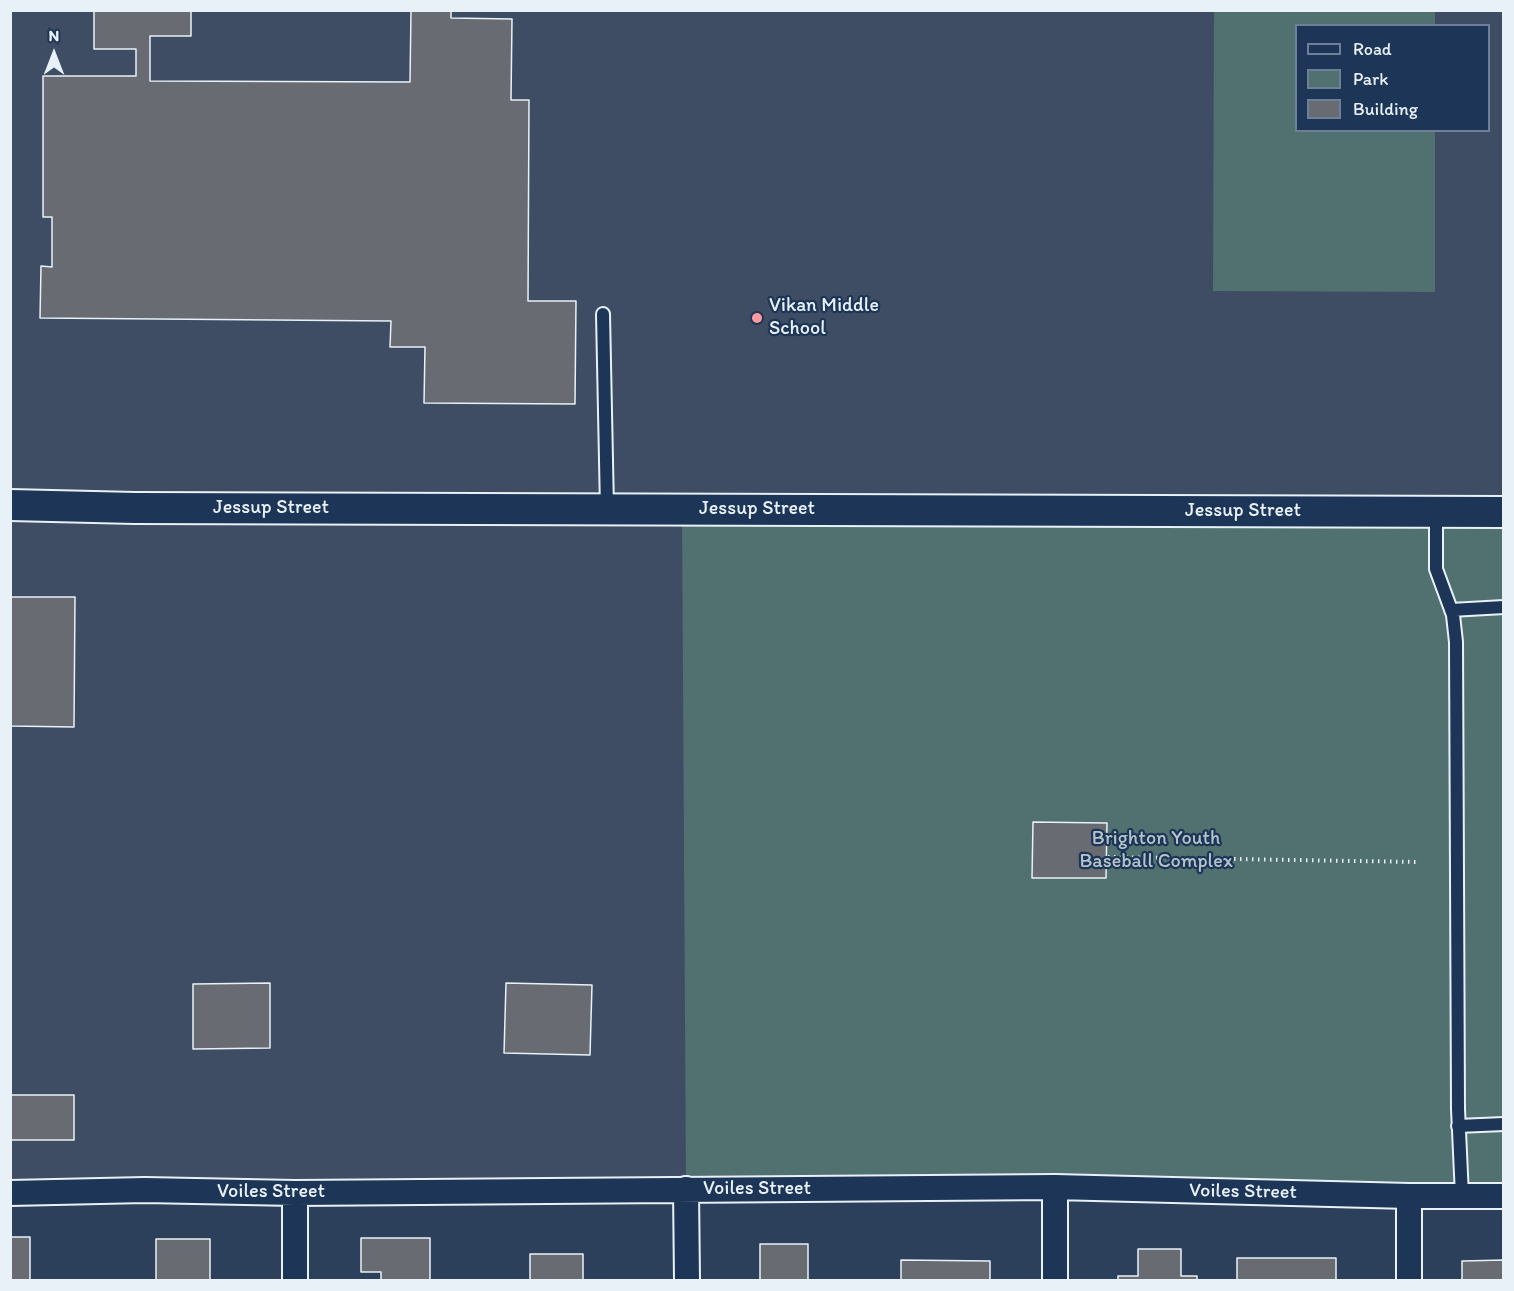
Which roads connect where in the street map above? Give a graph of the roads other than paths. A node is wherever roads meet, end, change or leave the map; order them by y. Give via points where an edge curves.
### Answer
1 (603, 314) dead end
2 (10, 505) edge
3 (607, 509) junction
4 (1436, 511) junction
5 (1503, 512) edge
6 (1503, 607) edge
7 (1451, 610) junction
8 (1503, 1124) edge
9 (1458, 1126) junction
10 (1055, 1188) junction
11 (686, 1189) junction
12 (10, 1193) edge
13 (295, 1193) junction
14 (1408, 1196) junction
15 (1462, 1196) junction
16 (1503, 1196) edge
17 (295, 1281) edge
18 (687, 1281) edge
19 (1055, 1281) edge
20 (1409, 1281) edge

1 - 3 lane
2 - 3 street, Jessup Street
3 - 4 street, Jessup Street
4 - 5 street, Jessup Street
4 - 7 lane via 1436,569
6 - 7 lane
7 - 9 lane via 1456,642
8 - 9 lane
9 - 15 lane
10 - 11 street, Voiles Street
10 - 14 street, Voiles Street
10 - 19 street
11 - 13 street, Voiles Street
11 - 18 street
12 - 13 street, Voiles Street
13 - 17 street
14 - 15 street, Voiles Street
14 - 20 street
15 - 16 street, Voiles Street

